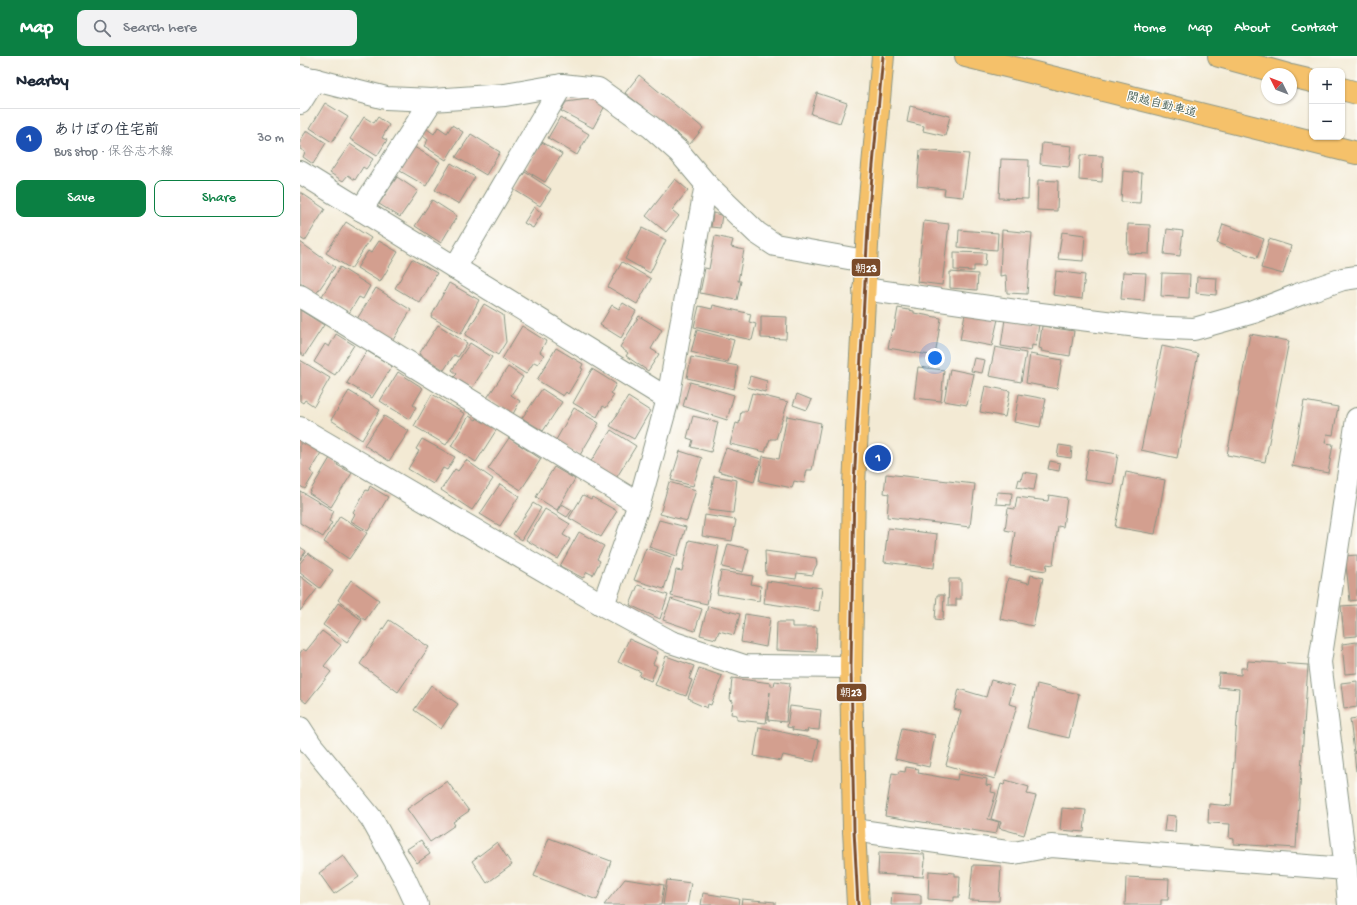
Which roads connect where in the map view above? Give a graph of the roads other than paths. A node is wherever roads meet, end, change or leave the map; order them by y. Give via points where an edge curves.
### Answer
1 (883, 56) edge
2 (966, 56) edge
3 (1219, 56) edge
4 (1263, 68) edge
5 (307, 77) edge
6 (1297, 77) edge
7 (1309, 80) edge
8 (562, 85) junction
9 (1345, 90) edge
10 (1357, 93) edge
11 (432, 100) junction
12 (300, 103) edge
13 (1357, 153) edge
14 (300, 172) edge
15 (706, 184) junction
16 (361, 210) junction
17 (865, 261) junction
18 (455, 268) junction
19 (1357, 277) edge
20 (864, 289) junction
21 (300, 296) edge
22 (668, 399) junction
23 (1357, 419) edge
24 (300, 428) edge
25 (639, 504) junction
26 (603, 605) junction
27 (851, 667) junction
28 (300, 728) edge
29 (854, 830) junction
30 (1346, 869) junction
31 (417, 905) edge
32 (858, 905) edge
33 (1349, 905) edge

1 - 17 main road
2 - 13 main road, 関越自動車道
3 - 4 main road
5 - 11 street via 386,98
5 - 12 street
6 - 7 main road
8 - 11 street via 505,95
8 - 15 street via 598,89 679,152
8 - 18 street
9 - 10 main road
11 - 16 street
14 - 16 street
15 - 17 street via 756,234 775,245
15 - 22 street
16 - 18 street
17 - 20 main road
18 - 22 street
19 - 20 street via 1343,279 1254,312 1194,329 1146,327
20 - 27 main road via 854,484
21 - 25 street
22 - 25 street
23 - 30 street via 1320,662
24 - 26 street
25 - 26 street
26 - 27 street via 671,642 744,666
27 - 29 main road
28 - 31 street via 371,818
29 - 30 street via 1014,853 1051,846
29 - 32 main road
30 - 33 street

